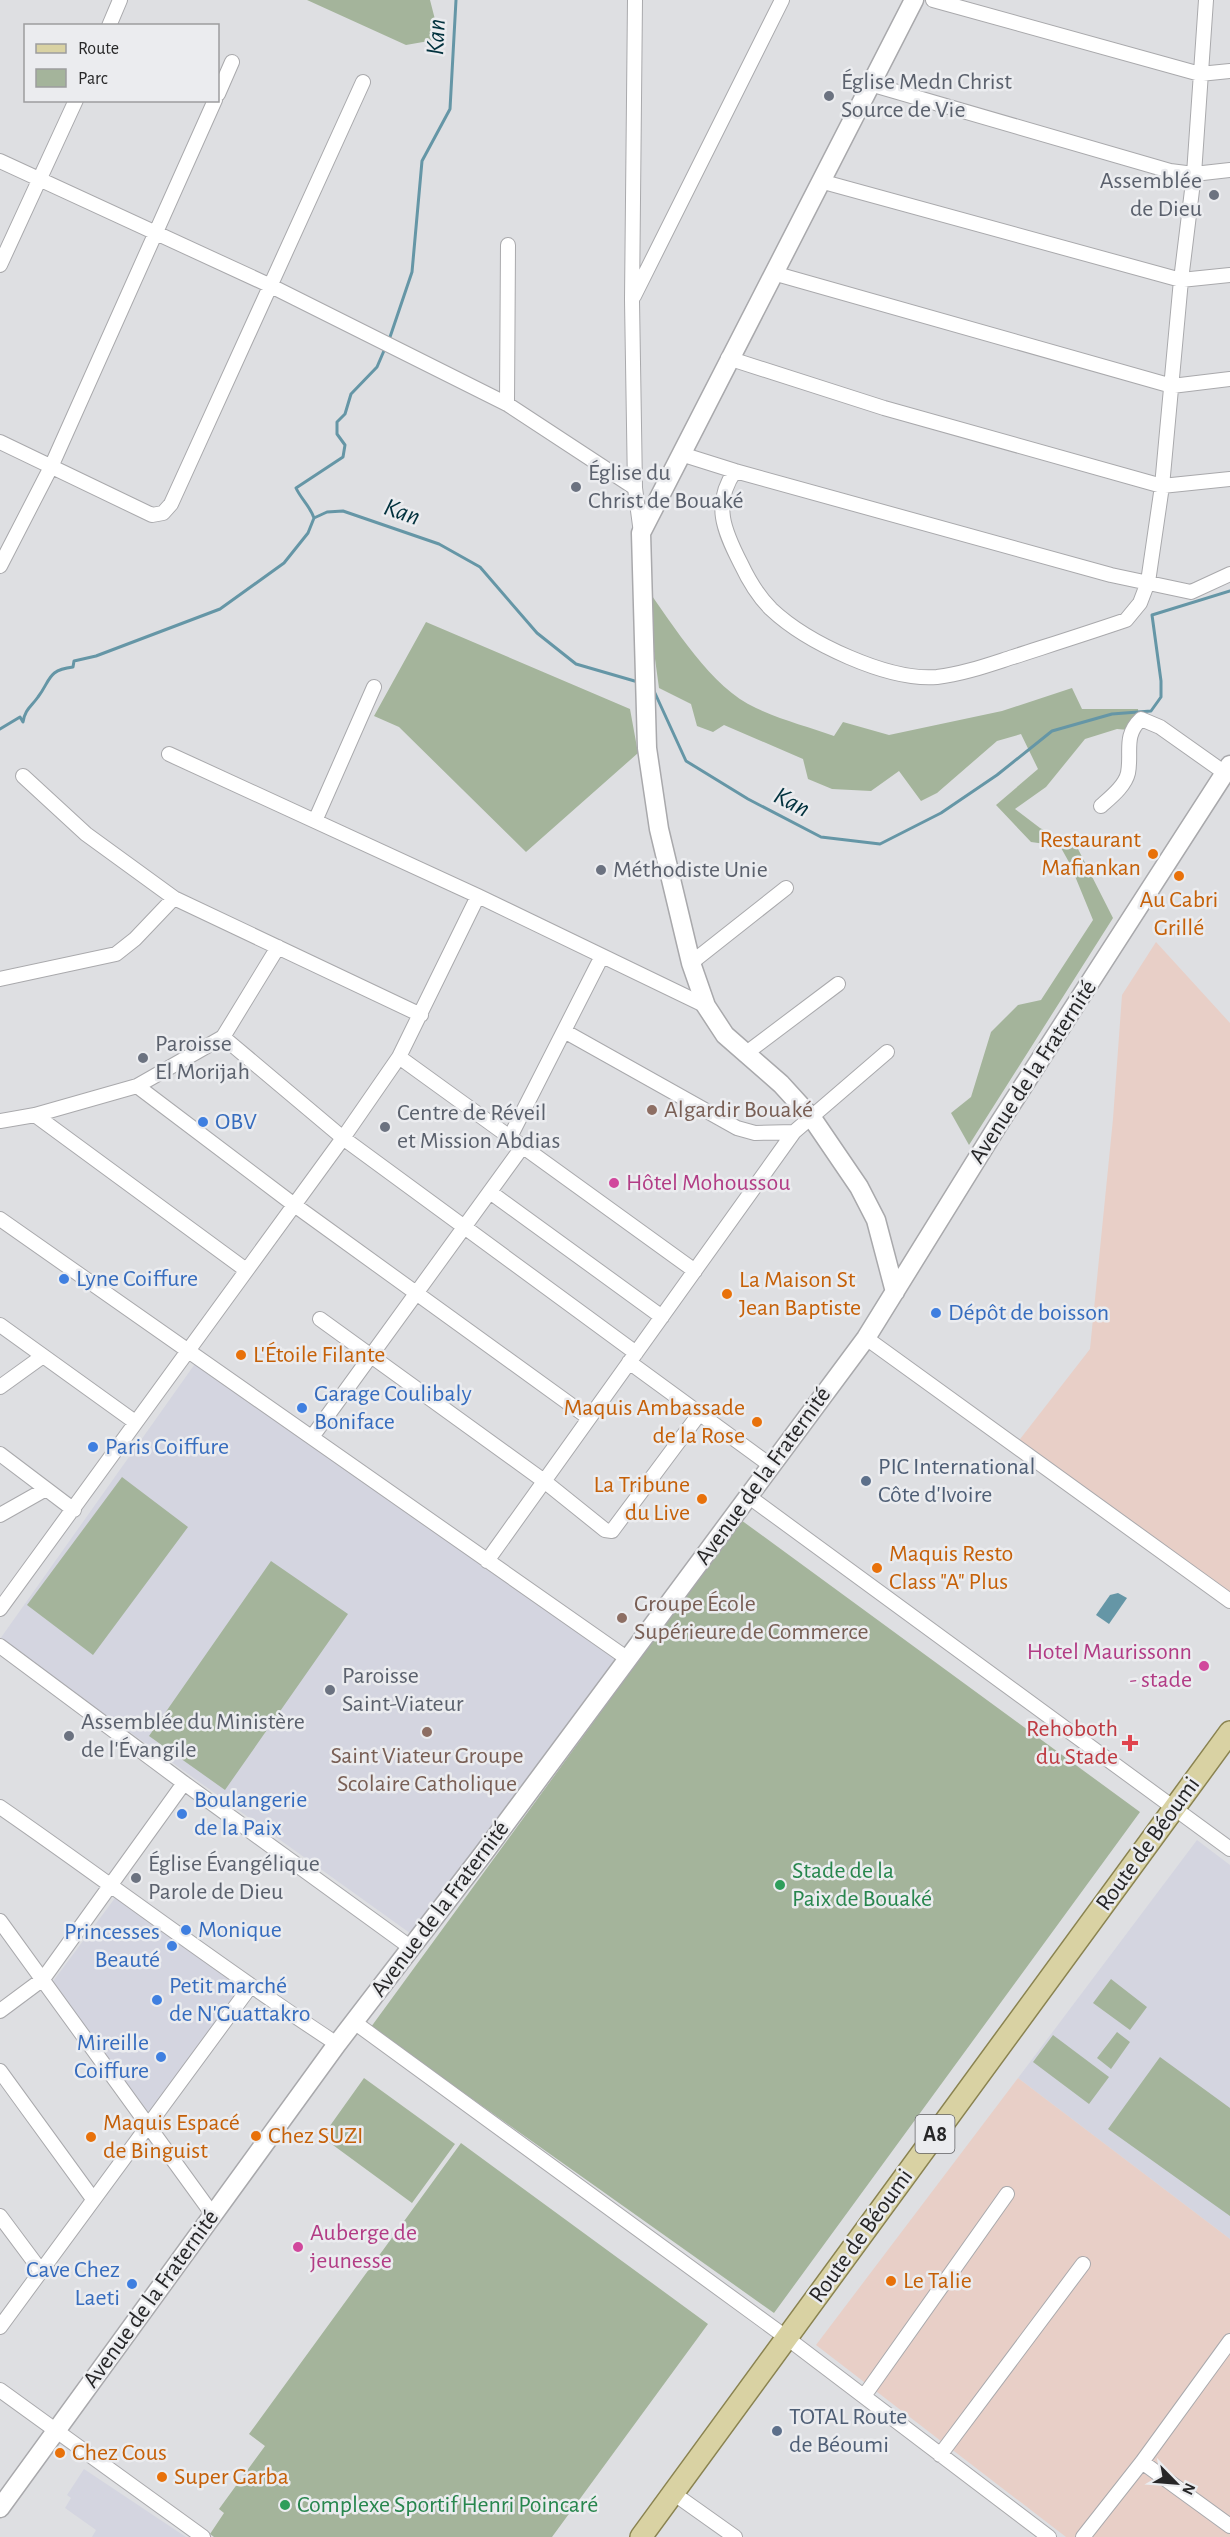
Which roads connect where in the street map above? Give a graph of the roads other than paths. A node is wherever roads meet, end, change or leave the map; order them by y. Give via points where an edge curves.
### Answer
1 (120, 0) edge
2 (635, 0) edge
3 (782, 0) edge
4 (914, 0) edge
5 (933, 0) edge
6 (1206, 0) edge
7 (110, 24) edge
8 (232, 62) dead end
9 (1230, 71) edge
10 (1200, 74) junction
11 (363, 82) dead end
12 (870, 84) junction
13 (219, 92) edge
14 (75, 102) edge
15 (214, 102) edge
16 (0, 161) edge
17 (1230, 170) edge
18 (1194, 174) junction
19 (41, 180) junction
20 (820, 181) junction
21 (155, 232) junction
22 (508, 245) dead end
23 (0, 266) edge
24 (773, 273) junction
25 (1230, 275) edge
26 (1181, 280) junction
27 (271, 286) junction
28 (632, 300) junction
29 (728, 358) junction
30 (1230, 379) edge
31 (1172, 386) junction
32 (507, 404) junction
33 (0, 442) edge
34 (681, 454) junction
35 (51, 467) junction
36 (735, 471) junction
37 (1230, 479) edge
38 (1162, 486) junction
39 (635, 488) junction
40 (641, 533) junction
41 (0, 566) edge
42 (1230, 574) edge
43 (1148, 582) junction
44 (374, 687) dead end
45 (170, 754) dead end
46 (1227, 769) edge
47 (23, 776) dead end
48 (1101, 806) dead end
49 (315, 821) junction
50 (786, 888) dead end
51 (478, 896) junction
52 (174, 898) junction
53 (278, 947) junction
54 (601, 958) junction
55 (692, 963) junction
56 (0, 979) edge
57 (838, 984) dead end
58 (706, 1006) junction
59 (421, 1015) junction
60 (564, 1031) junction
61 (223, 1037) junction
62 (887, 1052) dead end
63 (745, 1054) junction
64 (399, 1057) junction
65 (137, 1086) junction
66 (35, 1115) junction
67 (812, 1118) junction
68 (0, 1121) edge
69 (794, 1132) junction
70 (510, 1137) junction
71 (343, 1138) junction
72 (523, 1146) junction
73 (490, 1192) junction
74 (293, 1204) junction
75 (0, 1219) edge
76 (464, 1228) junction
77 (246, 1270) junction
78 (695, 1271) junction
79 (895, 1292) junction
80 (417, 1293) junction
81 (663, 1317) junction
82 (320, 1319) dead end
83 (0, 1325) edge
84 (866, 1338) junction
85 (187, 1351) junction
86 (371, 1354) junction
87 (43, 1356) junction
88 (633, 1357) junction
89 (0, 1387) edge
90 (700, 1413) junction
91 (589, 1418) junction
92 (135, 1422) junction
93 (312, 1437) junction
94 (0, 1454) edge
95 (770, 1465) junction
96 (544, 1481) junction
97 (46, 1489) junction
98 (748, 1496) junction
99 (74, 1510) junction
100 (0, 1515) edge
101 (487, 1561) junction
102 (1230, 1601) edge
103 (0, 1609) edge
104 (0, 1646) edge
105 (628, 1659) junction
106 (1230, 1732) edge
107 (184, 1783) junction
108 (0, 1807) edge
109 (1174, 1808) junction
110 (1230, 1849) edge
111 (112, 1885) junction
112 (0, 1921) edge
113 (410, 1947) junction
114 (43, 1979) junction
115 (250, 1987) junction
116 (0, 2011) edge
117 (354, 2022) junction
118 (337, 2044) junction
119 (0, 2071) edge
120 (148, 2127) junction
121 (1007, 2194) dead end
122 (93, 2199) junction
123 (213, 2215) junction
124 (0, 2216) edge
125 (1083, 2264) dead end
126 (41, 2271) junction
127 (0, 2327) edge
128 (787, 2338) junction
129 (1230, 2341) edge
130 (0, 2390) edge
131 (864, 2396) junction
132 (57, 2431) junction
133 (940, 2455) junction
134 (1142, 2462) junction
135 (673, 2493) junction
136 (0, 2508) edge
137 (1230, 2526) edge
138 (203, 2537) edge
139 (641, 2537) edge
140 (735, 2537) edge
141 (1048, 2537) edge
142 (1083, 2537) edge

1 - 7 street
2 - 28 street
3 - 28 street
4 - 12 street
5 - 10 street
6 - 10 street
8 - 13 street
9 - 10 street
10 - 18 street
11 - 27 street
12 - 18 street via 1170,171
12 - 20 street
14 - 19 street
15 - 21 street
16 - 19 street
17 - 18 street
18 - 26 street
19 - 21 street
19 - 23 street
20 - 24 street
20 - 26 street
21 - 27 street
21 - 35 street
22 - 32 street
24 - 29 street
24 - 31 street
25 - 26 street
26 - 31 street
27 - 32 street
27 - 35 street via 171,504 163,513 152,515
28 - 39 street
29 - 34 street
29 - 38 street via 884,408
30 - 31 street
31 - 38 street
32 - 39 street
33 - 35 street
34 - 36 street
34 - 40 street
35 - 41 street
36 - 43 street
36 - 43 street via 724,486 720,509 735,553 752,586 771,609 802,633 846,657 879,667 936,677 966,672 1126,620 1140,603
37 - 38 street
38 - 43 street
39 - 40 street
40 - 55 street via 647,748 659,829
42 - 43 street via 1191,592
44 - 49 street
45 - 49 street
46 - 48 street via 1141,719 1132,727 1128,742 1128,775
46 - 79 street, Avenue de la Fraternité
47 - 52 street via 86,834
49 - 51 street
50 - 55 street
51 - 54 street
51 - 59 street
52 - 53 street
52 - 56 street via 116,954
53 - 59 street
53 - 61 street
54 - 58 street
54 - 60 street
55 - 58 street
57 - 63 street
58 - 63 street via 724,1035
59 - 64 street
60 - 69 street via 737,1128 755,1133
60 - 70 street
61 - 65 street
61 - 71 street
62 - 67 street
63 - 67 street via 781,1084
64 - 70 street
64 - 71 street
65 - 66 street
65 - 74 street
66 - 68 street
66 - 77 street
67 - 69 street
67 - 79 street via 859,1187 876,1220
69 - 78 street
70 - 72 street
71 - 74 street
71 - 76 street
72 - 73 street
72 - 78 street
73 - 76 street
73 - 81 street
74 - 77 street
74 - 80 street
75 - 85 street
76 - 80 street
76 - 88 street
77 - 85 street
78 - 81 street
79 - 84 street, Avenue de la Fraternité
80 - 86 street
80 - 91 street
81 - 88 street
82 - 86 street
83 - 87 street
84 - 95 street, Avenue de la Fraternité
84 - 102 street
85 - 92 street
85 - 93 street
86 - 93 street
86 - 96 street
87 - 89 street
87 - 92 street
88 - 90 street
88 - 91 street
90 - 95 street
90 - 96 street via 612,1531 605,1530
91 - 96 street
92 - 99 street
93 - 101 street
94 - 97 street
95 - 98 street, Avenue de la Fraternité
96 - 101 street
97 - 99 street
97 - 100 street
98 - 105 street, Avenue de la Fraternité
98 - 109 street
99 - 103 street
101 - 105 street
104 - 107 street
105 - 113 street, Avenue de la Fraternité
106 - 109 main road, Route de Béoumi / A8
107 - 111 street
107 - 113 street
108 - 111 street
109 - 110 street
109 - 128 main road, Route de Béoumi / A8
111 - 114 street
111 - 115 street
112 - 114 street
113 - 117 street, Avenue de la Fraternité
114 - 116 street
114 - 120 street
115 - 118 street
115 - 120 street
117 - 118 street, Avenue de la Fraternité
117 - 128 street
118 - 123 street, Avenue de la Fraternité
119 - 122 street
120 - 122 street
120 - 123 street
121 - 131 street
122 - 126 street
123 - 132 street, Avenue de la Fraternité
124 - 126 street
125 - 133 street
126 - 127 street
128 - 131 street
128 - 135 main road, Route de Béoumi / A8
129 - 134 street
130 - 132 street
131 - 133 street
132 - 136 street, Avenue de la Fraternité
132 - 138 street
133 - 141 street
134 - 137 street
134 - 142 street
135 - 139 main road, Route de Béoumi / A8
135 - 140 street

